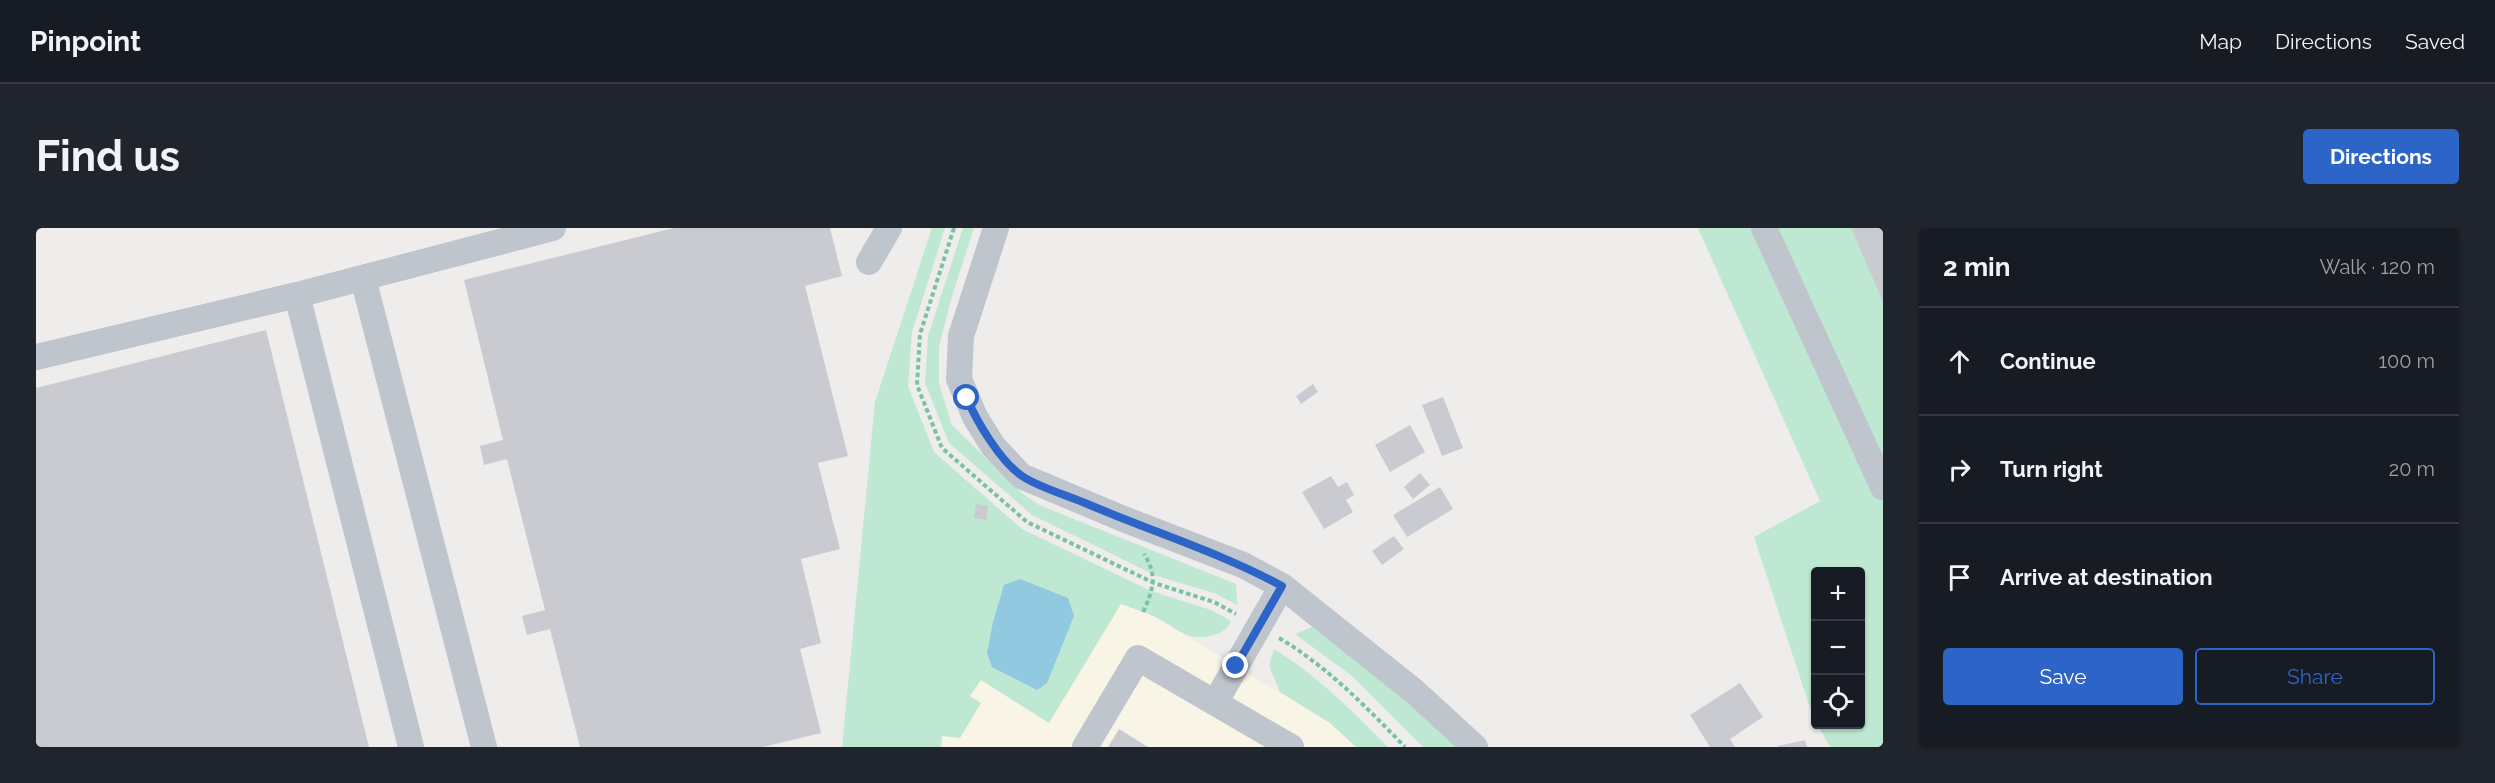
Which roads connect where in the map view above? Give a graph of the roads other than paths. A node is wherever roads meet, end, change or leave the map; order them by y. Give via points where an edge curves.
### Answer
1 (553, 228) edge
2 (889, 228) edge
3 (996, 228) edge
4 (1764, 228) edge
5 (869, 262) dead end
6 (363, 278) junction
7 (297, 295) junction
8 (36, 357) edge
9 (1883, 487) edge
10 (1282, 586) junction
11 (1215, 703) junction
12 (411, 747) edge
13 (484, 747) edge
14 (1085, 747) edge
15 (1291, 747) edge
16 (1475, 747) edge

1 - 6 street
2 - 5 street
3 - 10 street via 961,336 959,379 993,446 1021,476 1243,565
4 - 9 street
6 - 7 street
6 - 13 street
7 - 8 street
7 - 12 street
10 - 11 street
10 - 16 street via 1415,692
11 - 14 street via 1138,658
11 - 15 street

